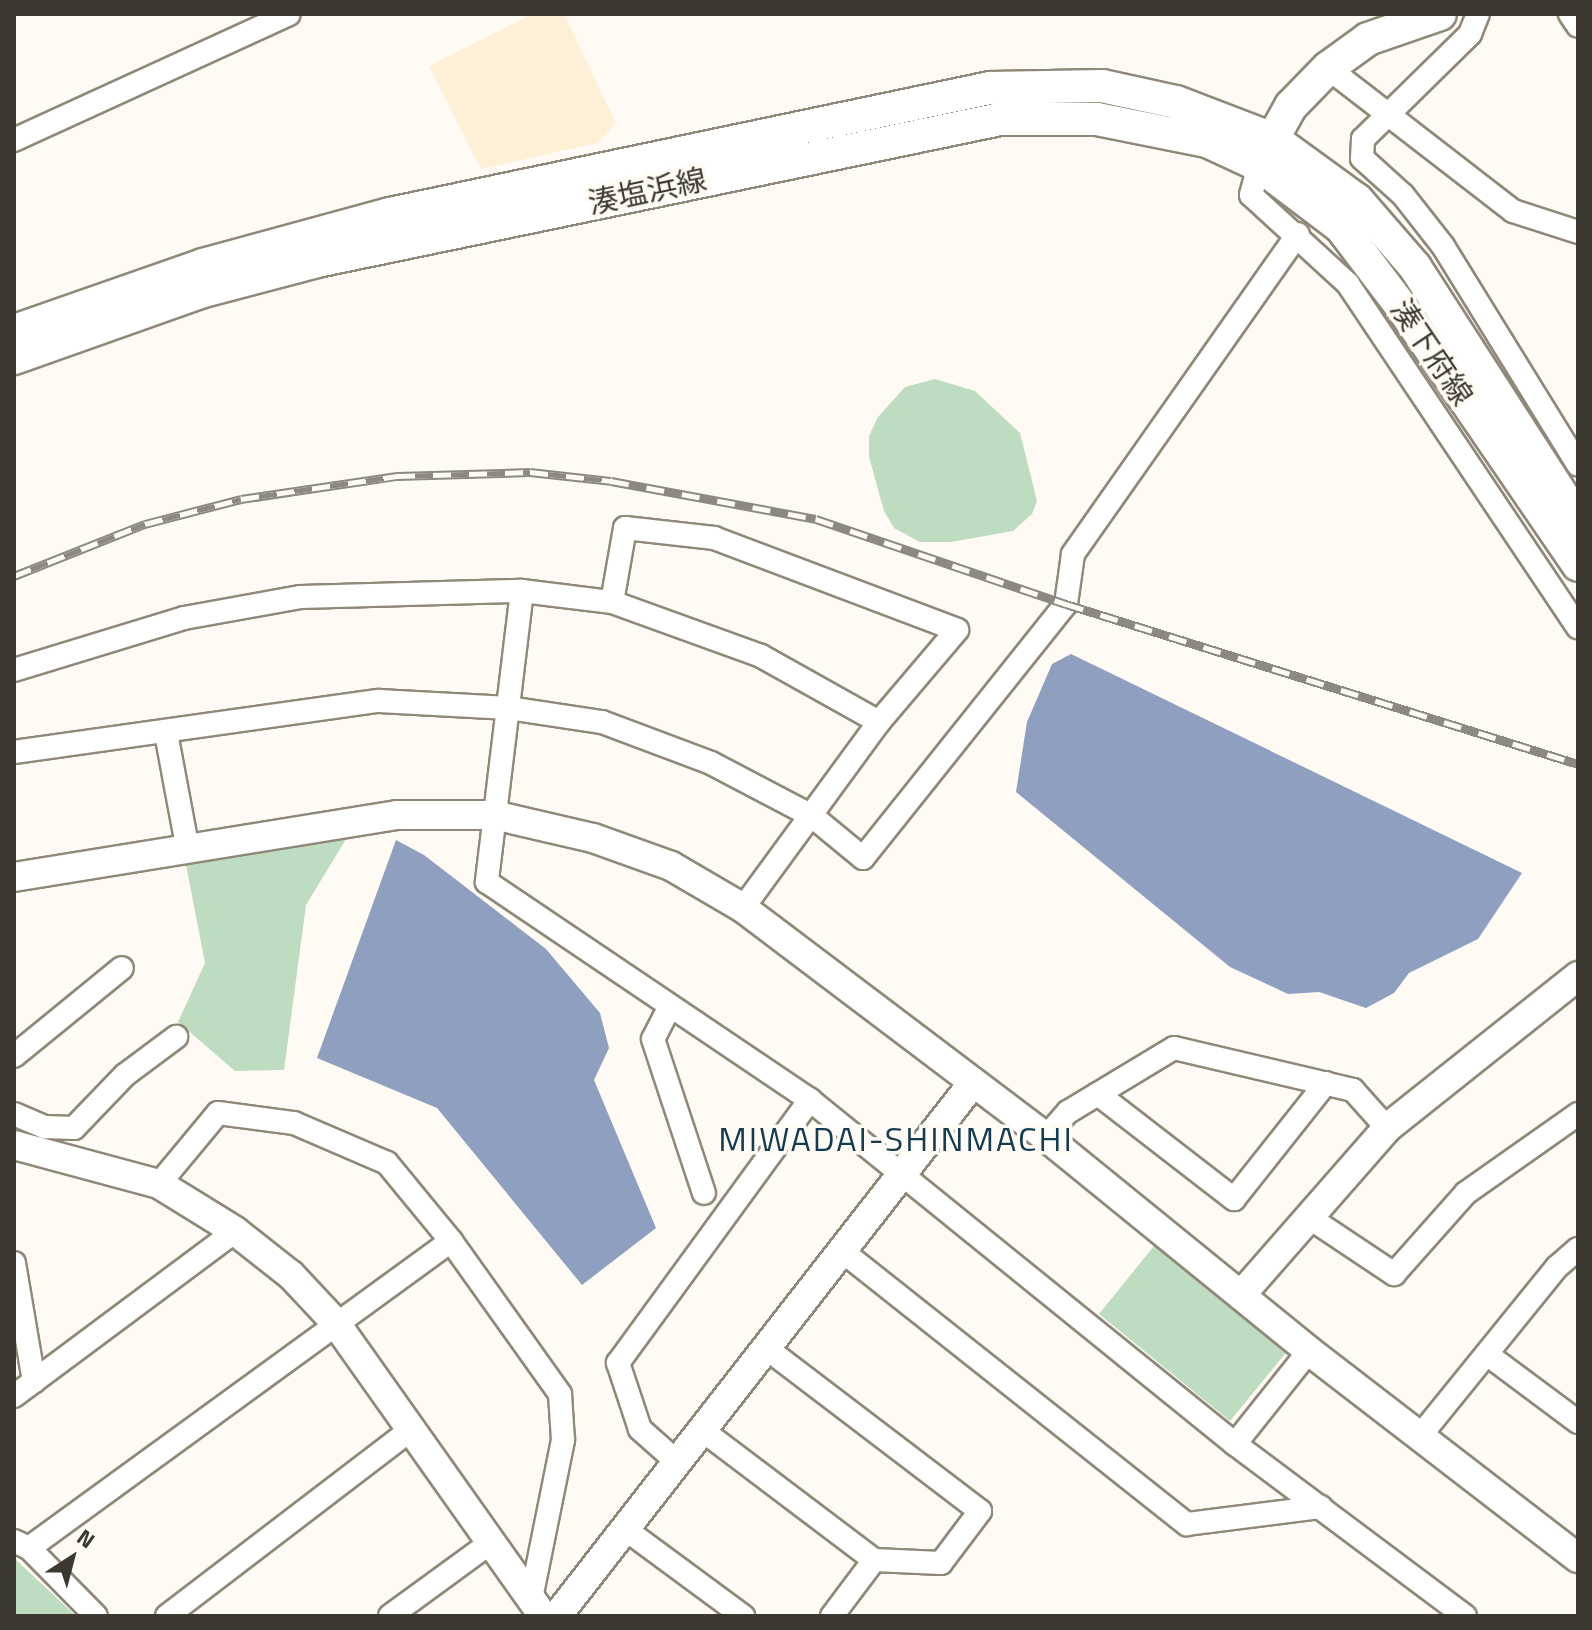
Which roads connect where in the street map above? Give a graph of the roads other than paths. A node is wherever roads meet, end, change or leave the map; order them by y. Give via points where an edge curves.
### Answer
1 (289, 14) edge
2 (1440, 14) edge
3 (1478, 14) edge
4 (1570, 14) edge
5 (1578, 26) edge
6 (1328, 68) junction
7 (1388, 110) junction
8 (14, 140) edge
9 (1266, 152) junction
10 (1578, 232) edge
11 (1298, 234) junction
12 (14, 331) edge
13 (14, 358) edge
14 (1578, 465) edge
15 (1562, 511) edge
16 (1578, 565) edge
17 (522, 591) junction
18 (612, 602) junction
19 (1578, 627) edge
20 (14, 670) edge
21 (509, 708) junction
22 (879, 722) junction
23 (166, 733) junction
24 (14, 752) edge
25 (494, 815) junction
26 (812, 816) junction
27 (187, 845) junction
28 (14, 877) edge
29 (743, 908) junction
30 (122, 968) dead end
31 (1578, 976) edge
32 (670, 1006) junction
33 (176, 1037) dead end
34 (14, 1056) edge
35 (1326, 1083) junction
36 (972, 1084) junction
37 (1098, 1094) junction
38 (810, 1100) junction
39 (14, 1114) edge
40 (1578, 1114) edge
41 (1387, 1128) junction
42 (1046, 1137) junction
43 (14, 1145) edge
44 (901, 1174) junction
45 (159, 1184) junction
46 (704, 1193) dead end
47 (1307, 1216) junction
48 (235, 1231) junction
49 (451, 1241) junction
50 (842, 1251) junction
51 (1575, 1257) edge
52 (14, 1263) edge
53 (1241, 1295) junction
54 (335, 1322) junction
55 (766, 1348) junction
56 (1309, 1351) junction
57 (1488, 1355) junction
58 (34, 1381) junction
59 (14, 1396) edge
60 (1578, 1422) edge
61 (412, 1429) junction
62 (702, 1430) junction
63 (1420, 1436) junction
64 (1235, 1444) junction
65 (677, 1462) junction
66 (1321, 1507) junction
67 (625, 1529) junction
68 (490, 1543) junction
69 (22, 1545) edge
70 (1578, 1558) edge
71 (874, 1560) junction
72 (537, 1608) edge
73 (96, 1616) edge
74 (167, 1616) edge
75 (390, 1616) edge
76 (557, 1616) edge
77 (743, 1616) edge
78 (832, 1616) edge
79 (1465, 1616) edge

1 - 8 street
2 - 6 main road via 1368,39
3 - 7 street via 1470,34
4 - 5 street
6 - 7 street
6 - 9 main road via 1291,106
7 - 10 street via 1513,211
7 - 14 street via 1363,139 1362,158 1403,195 1443,246
9 - 11 street via 1251,195
9 - 12 main road, 湊塩浜線 via 1133,90 1073,83 990,88 390,214 203,265
9 - 13 main road, 湊塩浜線 via 1064,116 1000,119 317,261 200,292
9 - 15 main road, 湊下府線 via 1366,258
11 - 19 street via 1348,284
11 - 26 street via 1073,554 1066,604 863,858
15 - 16 main road, 湊下府線
17 - 18 street
17 - 20 street via 301,597 184,618
17 - 21 street
18 - 22 street via 761,656
18 - 22 street via 625,528 714,538 957,630
21 - 23 street via 379,701
21 - 25 street
21 - 26 street via 602,722 711,763
22 - 26 street
23 - 24 street
23 - 27 street
25 - 27 street via 397,815
25 - 29 street via 593,838 671,866
25 - 32 street via 487,882
26 - 29 street
27 - 28 street
29 - 36 street
30 - 34 street
31 - 41 street
32 - 38 street
32 - 46 street via 653,1039
33 - 39 street via 125,1075 74,1128 45,1127
35 - 37 street via 1174,1048
35 - 37 street via 1234,1199
35 - 41 street via 1353,1090
36 - 42 street
36 - 44 street
37 - 42 street via 1068,1112
38 - 44 street
38 - 65 street via 618,1363 640,1429
40 - 47 street via 1466,1193 1394,1274
41 - 47 street
42 - 53 street
43 - 45 street
44 - 50 street
44 - 64 street
45 - 48 street
45 - 49 street via 218,1113 294,1123 387,1163
47 - 53 street
48 - 54 street via 291,1275
48 - 58 street
49 - 54 street
49 - 72 street via 560,1394 563,1440
50 - 55 street
50 - 66 street via 1187,1524
51 - 57 street
52 - 58 street
53 - 56 street
54 - 61 street
54 - 69 street
55 - 62 street
55 - 71 street via 980,1511 941,1563
56 - 63 street
56 - 64 street
57 - 60 street
57 - 63 street
58 - 59 street
61 - 68 street
61 - 74 street
62 - 65 street
62 - 71 street
63 - 70 street
64 - 66 street
65 - 67 street
66 - 79 street
67 - 76 street
67 - 77 street
68 - 72 street
68 - 75 street
69 - 73 street
71 - 78 street

